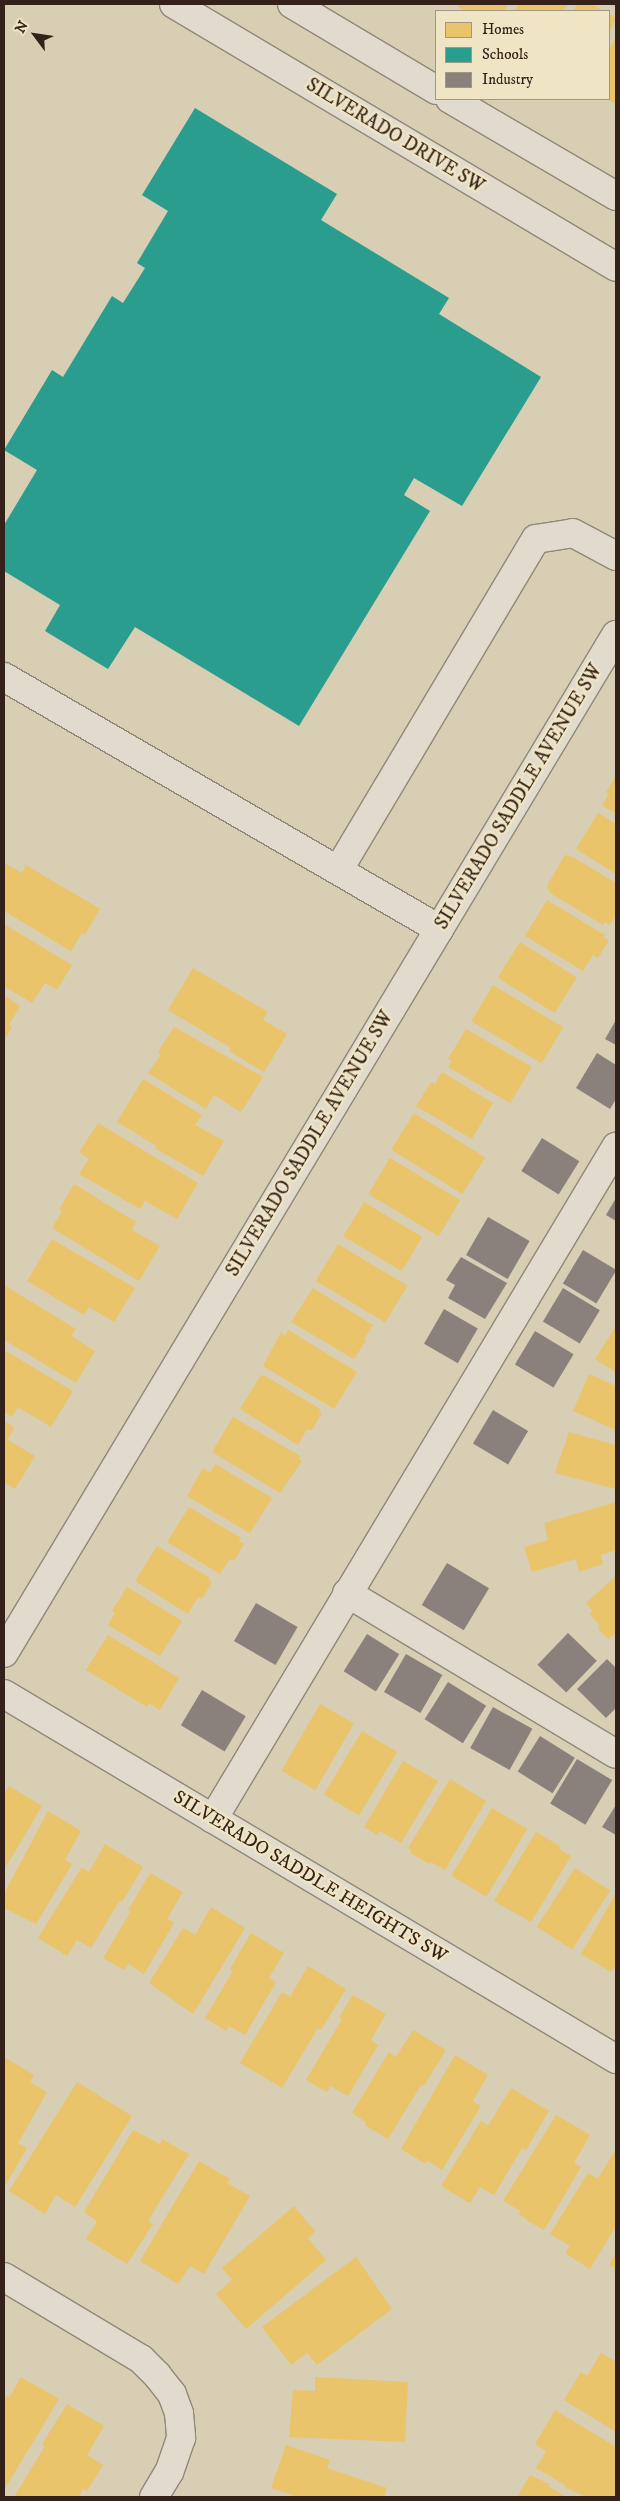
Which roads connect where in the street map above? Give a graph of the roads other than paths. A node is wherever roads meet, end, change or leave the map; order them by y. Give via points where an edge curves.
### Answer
1 (174, 4) edge
2 (292, 4) edge
3 (435, 89) edge
4 (452, 100) edge
5 (616, 196) edge
6 (616, 267) edge
7 (616, 556) edge
8 (616, 635) edge
9 (4, 677) edge
10 (338, 869) junction
11 (439, 929) junction
12 (616, 1147) edge
13 (347, 1593) junction
14 (4, 1653) edge
15 (4, 1694) edge
16 (616, 1754) edge
17 (213, 1819) junction
18 (616, 2059) edge
19 (4, 2277) edge
20 (154, 2497) edge

1 - 6 street, SILVERADO DRIVE SW
2 - 3 street
4 - 5 street
7 - 10 street via 573,533 536,539
8 - 11 street, SILVERADO SADDLE AVENUE SW
9 - 10 street
10 - 11 street
11 - 14 street, SILVERADO SADDLE AVENUE SW
12 - 13 street
13 - 16 street
13 - 17 street
15 - 17 street, SILVERADO SADDLE HEIGHTS SW
17 - 18 street, SILVERADO SADDLE HEIGHTS SW
19 - 20 street via 141,2360 172,2394 179,2413 181,2438 169,2472

